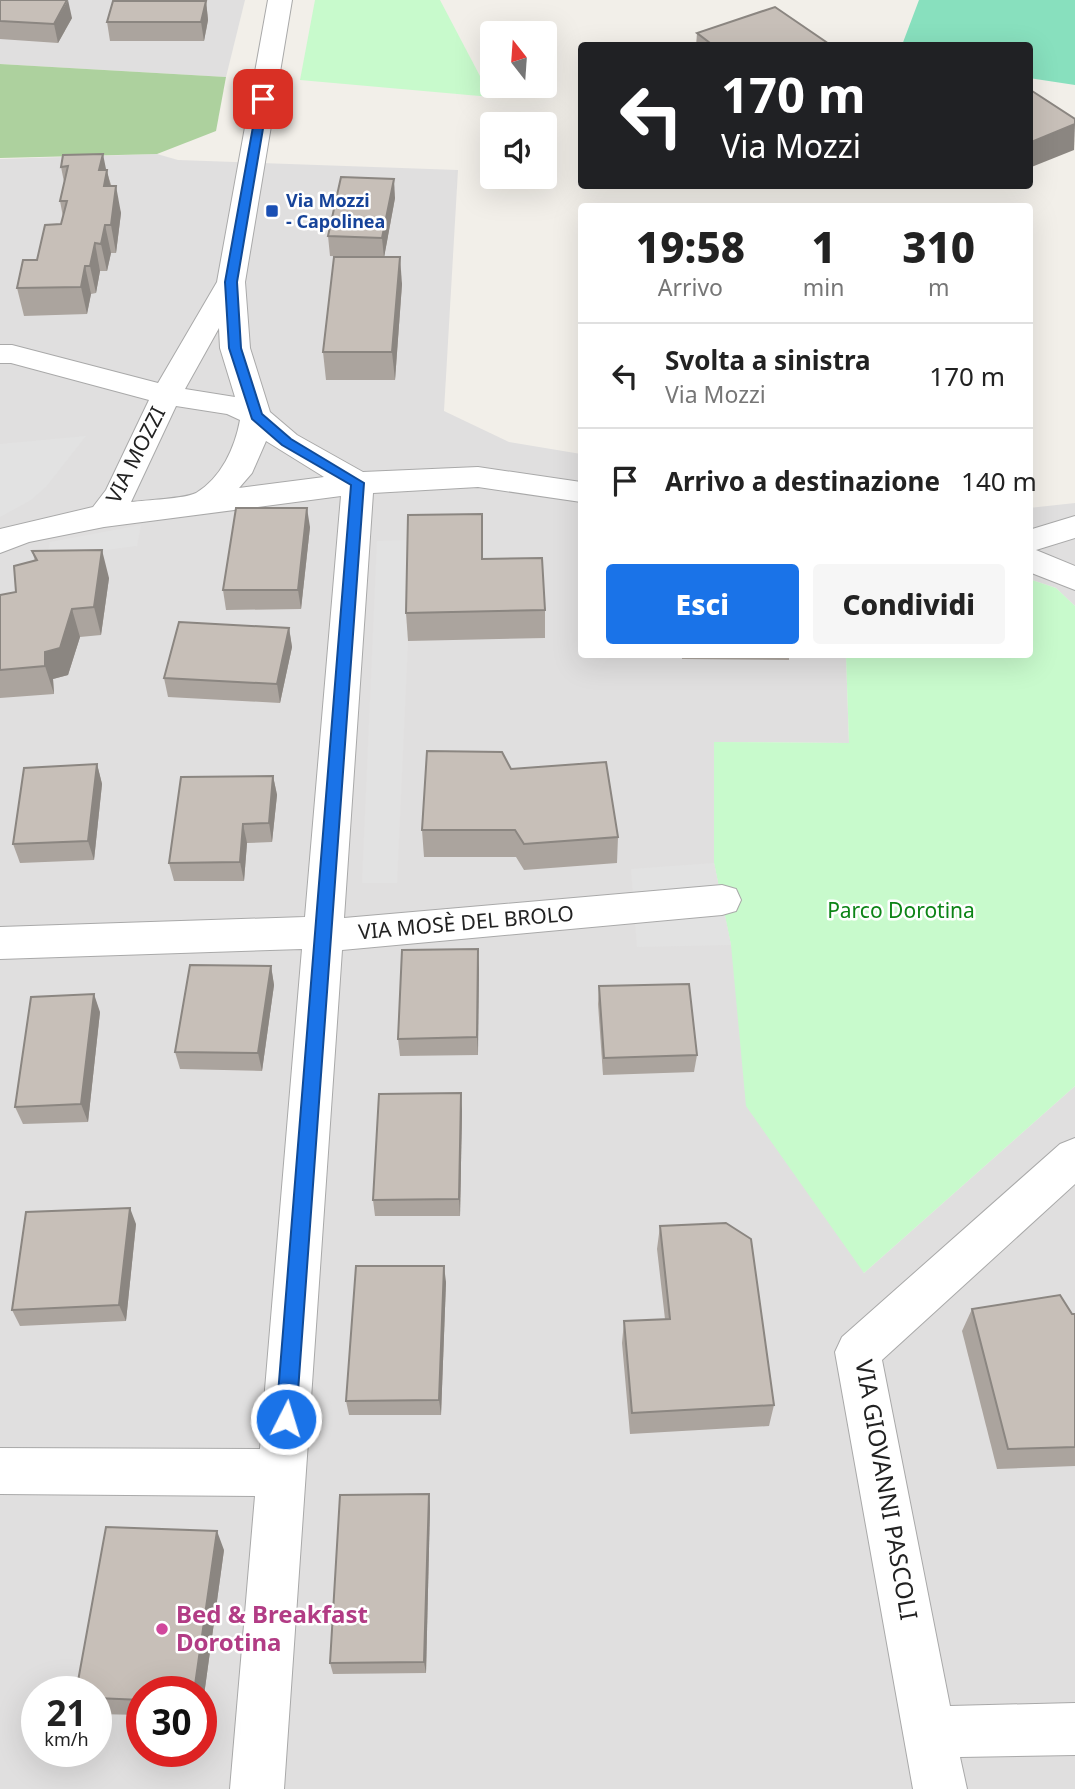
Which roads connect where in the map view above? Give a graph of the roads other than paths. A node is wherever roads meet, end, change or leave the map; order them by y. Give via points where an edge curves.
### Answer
1 (280, 0) edge
2 (231, 282) junction
3 (0, 354) edge
4 (166, 395) junction
5 (256, 416) junction
6 (358, 483) junction
7 (578, 492) edge
8 (207, 500) junction
9 (104, 516) junction
10 (1075, 527) edge
11 (1033, 540) edge
12 (0, 542) edge
13 (1033, 561) edge
14 (1075, 579) edge
15 (722, 900) dead end
16 (325, 933) junction
17 (0, 943) edge
18 (1075, 1157) edge
19 (0, 1471) edge
20 (282, 1473) junction
21 (1075, 1729) edge
22 (929, 1732) junction
23 (257, 1789) edge
24 (940, 1789) edge

1 - 2 street, VIA MOZZI
2 - 4 street, VIA MOZZI
2 - 5 street, VIA MOZZI via 235,348
3 - 4 street
4 - 5 street, VIA MOZZI via 234,406
4 - 9 street, VIA MOZZI via 121,493
5 - 6 street, VIA MOZZI via 286,442
5 - 8 street via 236,473
6 - 7 street via 478,477
6 - 8 street
6 - 16 street
8 - 9 street
9 - 12 street via 21,533
10 - 11 street
13 - 14 street
15 - 16 street, VIA MOSÈ DEL BROLO
16 - 17 street, VIA MOSÈ DEL BROLO
16 - 20 street
18 - 22 street, VIA GIOVANNI PASCOLI via 858,1352
19 - 20 street
20 - 23 street
21 - 22 street
22 - 24 street, VIA GIOVANNI PASCOLI

